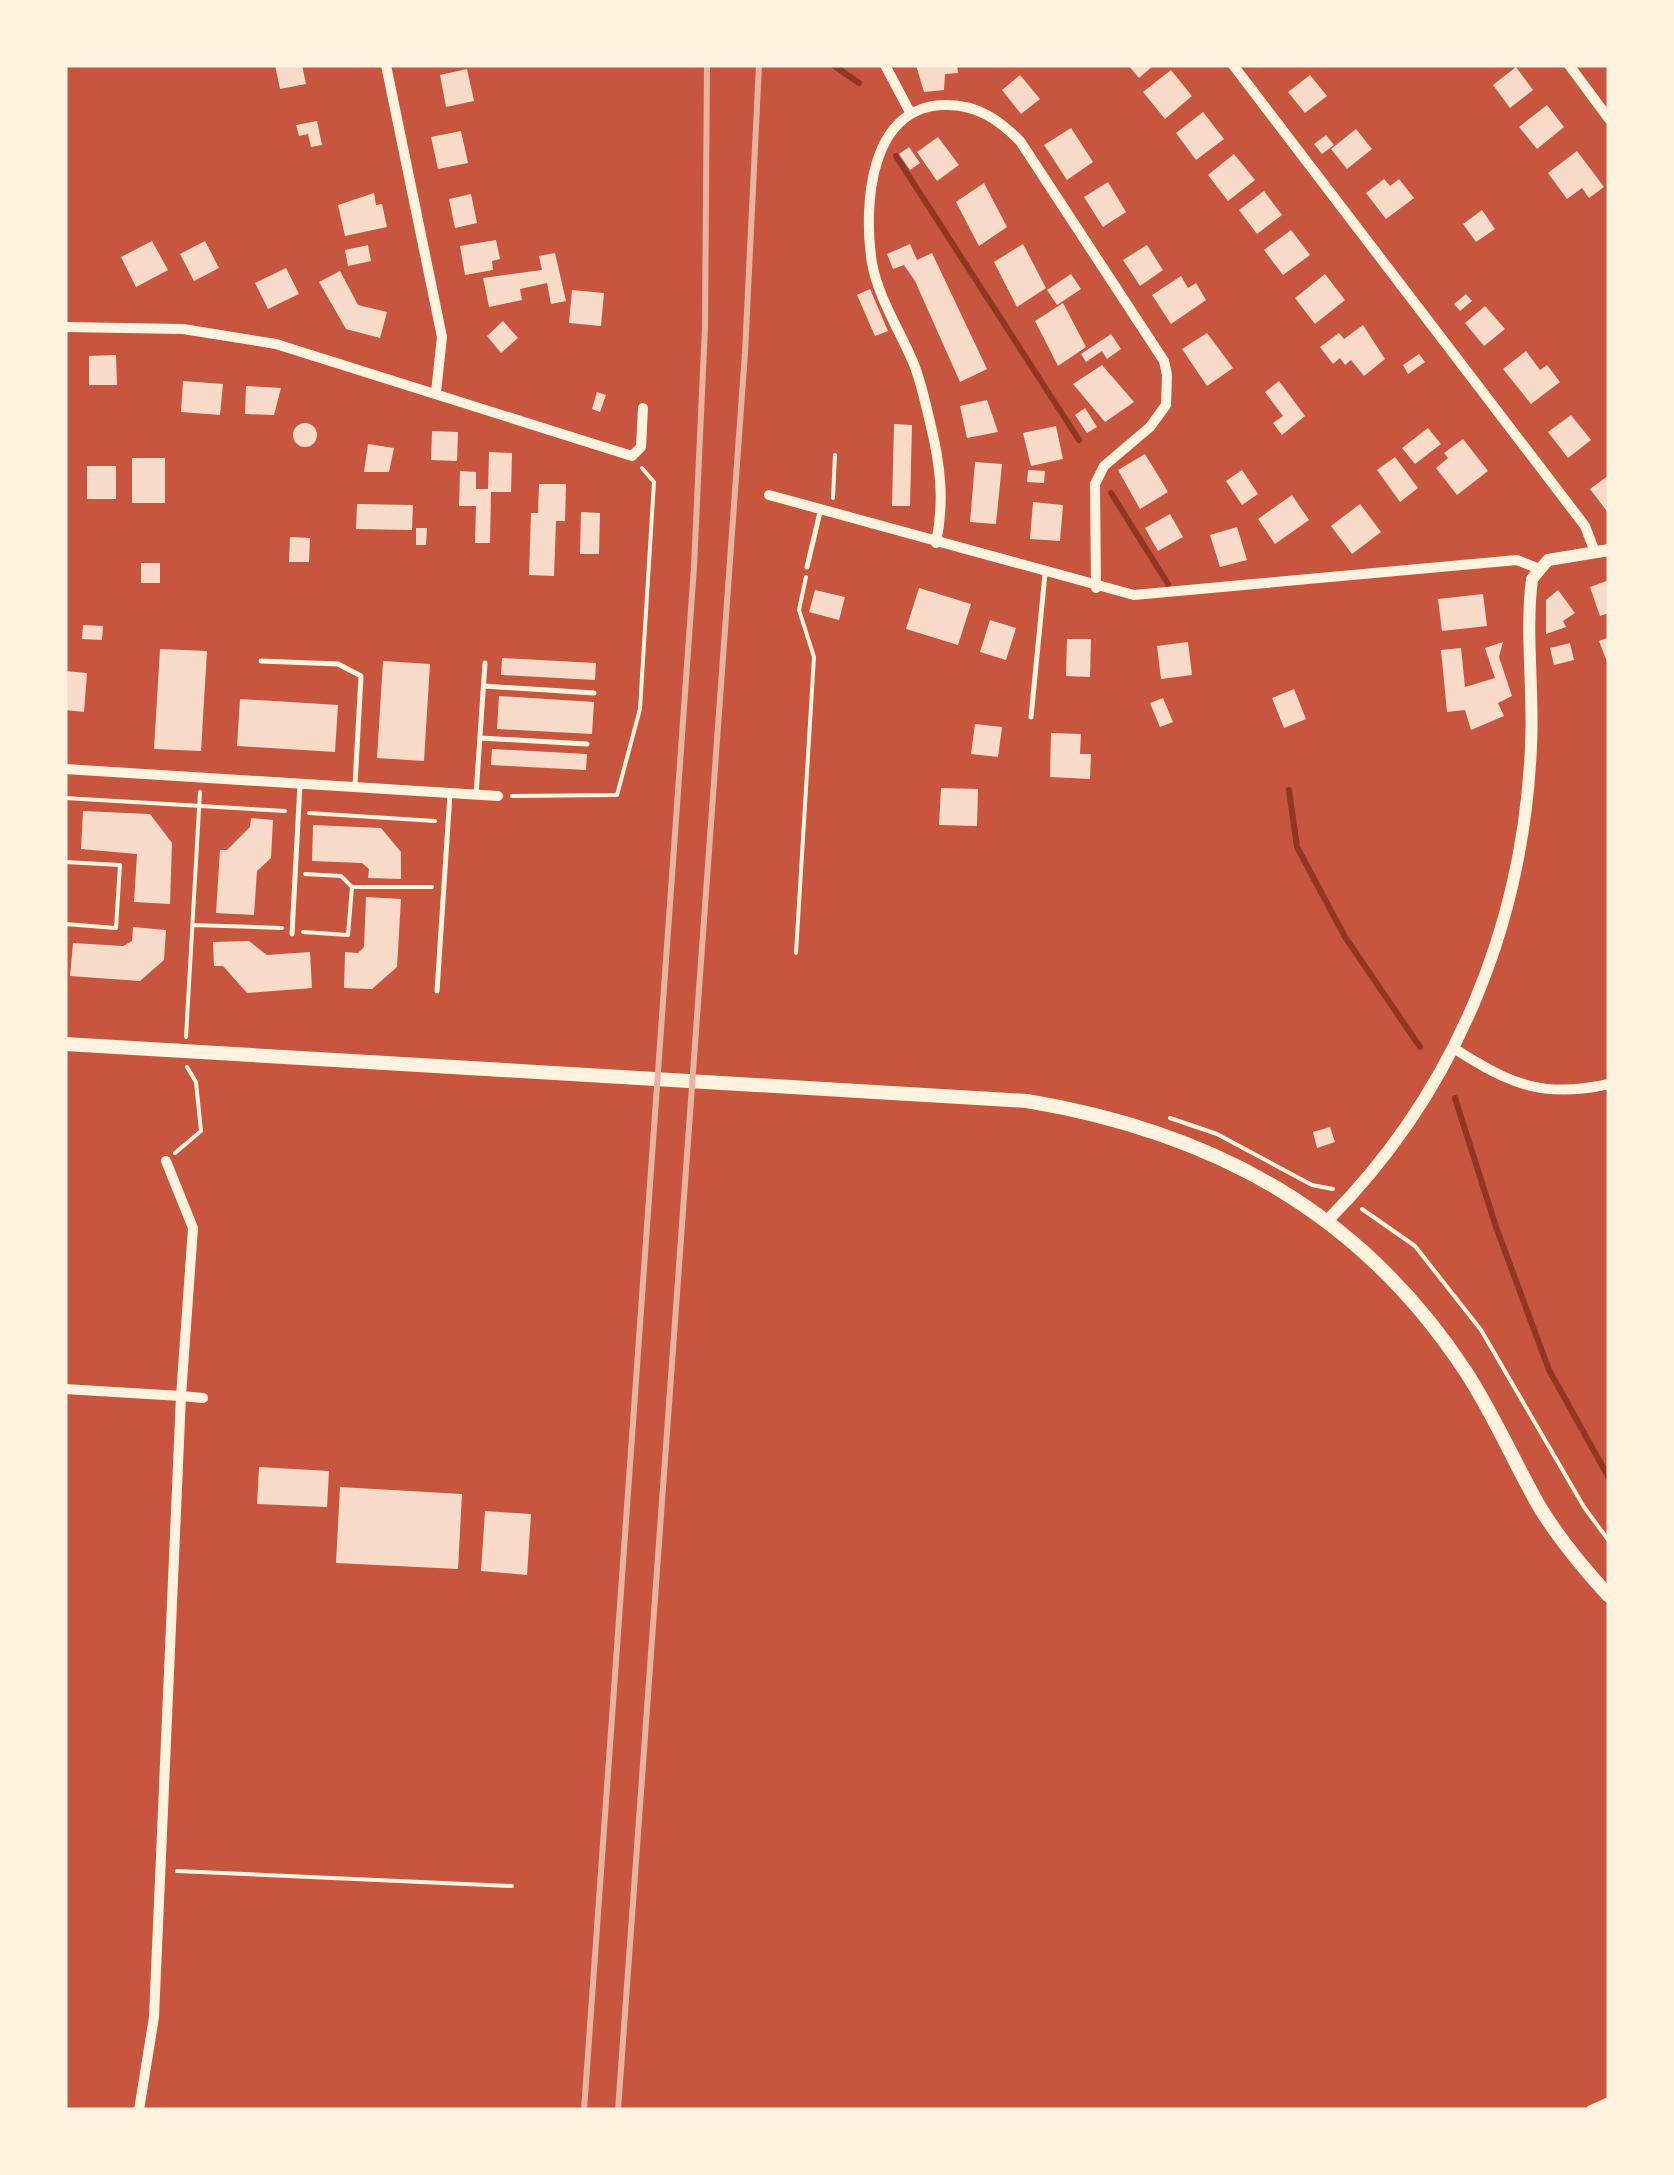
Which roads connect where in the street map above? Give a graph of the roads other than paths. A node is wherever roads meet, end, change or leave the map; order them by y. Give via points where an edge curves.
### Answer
1 (386, 65) edge
2 (885, 65) edge
3 (1234, 65) edge
4 (1569, 65) edge
5 (910, 114) junction
6 (1609, 119) edge
7 (65, 327) edge
8 (436, 392) junction
9 (643, 408) dead end
10 (769, 495) dead end
11 (827, 511) junction
12 (936, 542) junction
13 (1602, 551) edge
14 (808, 567) road end
15 (1537, 568) junction
16 (1046, 574) junction
17 (1096, 588) junction
18 (261, 662) dead end
19 (485, 662) dead end
20 (484, 686) junction
21 (594, 694) dead end
22 (1031, 717) dead end
23 (480, 738) junction
24 (587, 744) dead end
25 (65, 769) edge
26 (300, 784) junction
27 (355, 788) junction
28 (450, 793) junction
29 (476, 794) junction
30 (498, 796) road end
31 (292, 931) road end
32 (436, 991) dead end
33 (65, 1044) edge
34 (1455, 1049) junction
35 (1609, 1084) edge
36 (166, 1161) road end
37 (1328, 1220) junction
38 (65, 1388) edge
39 (181, 1396) junction
40 (203, 1398) dead end
41 (1609, 1596) edge
42 (1609, 2102) edge
43 (138, 2110) edge
44 (1590, 2110) edge

1 - 8 street via 442,338
2 - 5 street
3 - 13 street
4 - 6 street
5 - 12 street via 886,139 874,168 871,252 877,282 915,367 941,470
5 - 17 street via 945,105 1000,120 1164,361 1166,405 1104,466 1095,484
7 - 8 street via 183,329 244,338
8 - 9 street via 632,456 641,447
10 - 11 street
11 - 12 street
11 - 14 lane
12 - 16 street
13 - 15 street
15 - 17 street via 1517,560 1157,596
15 - 34 street via 1530,589 1531,750 1521,854 1501,938
16 - 17 street
16 - 22 lane
18 - 27 lane via 338,664 360,676
19 - 20 lane
20 - 21 lane
20 - 23 lane
23 - 24 lane
23 - 29 lane
25 - 26 street
26 - 27 street
26 - 31 lane
27 - 28 street
28 - 29 street
28 - 32 lane
29 - 30 street
33 - 37 main road via 1027,1102 1190,1143 1262,1176
34 - 35 street via 1527,1088 1562,1092
34 - 37 street via 1397,1136
36 - 39 street via 193,1228
37 - 41 main road via 1428,1319 1467,1374 1540,1508
38 - 39 street
39 - 40 street
39 - 43 street via 154,2017
42 - 44 street

